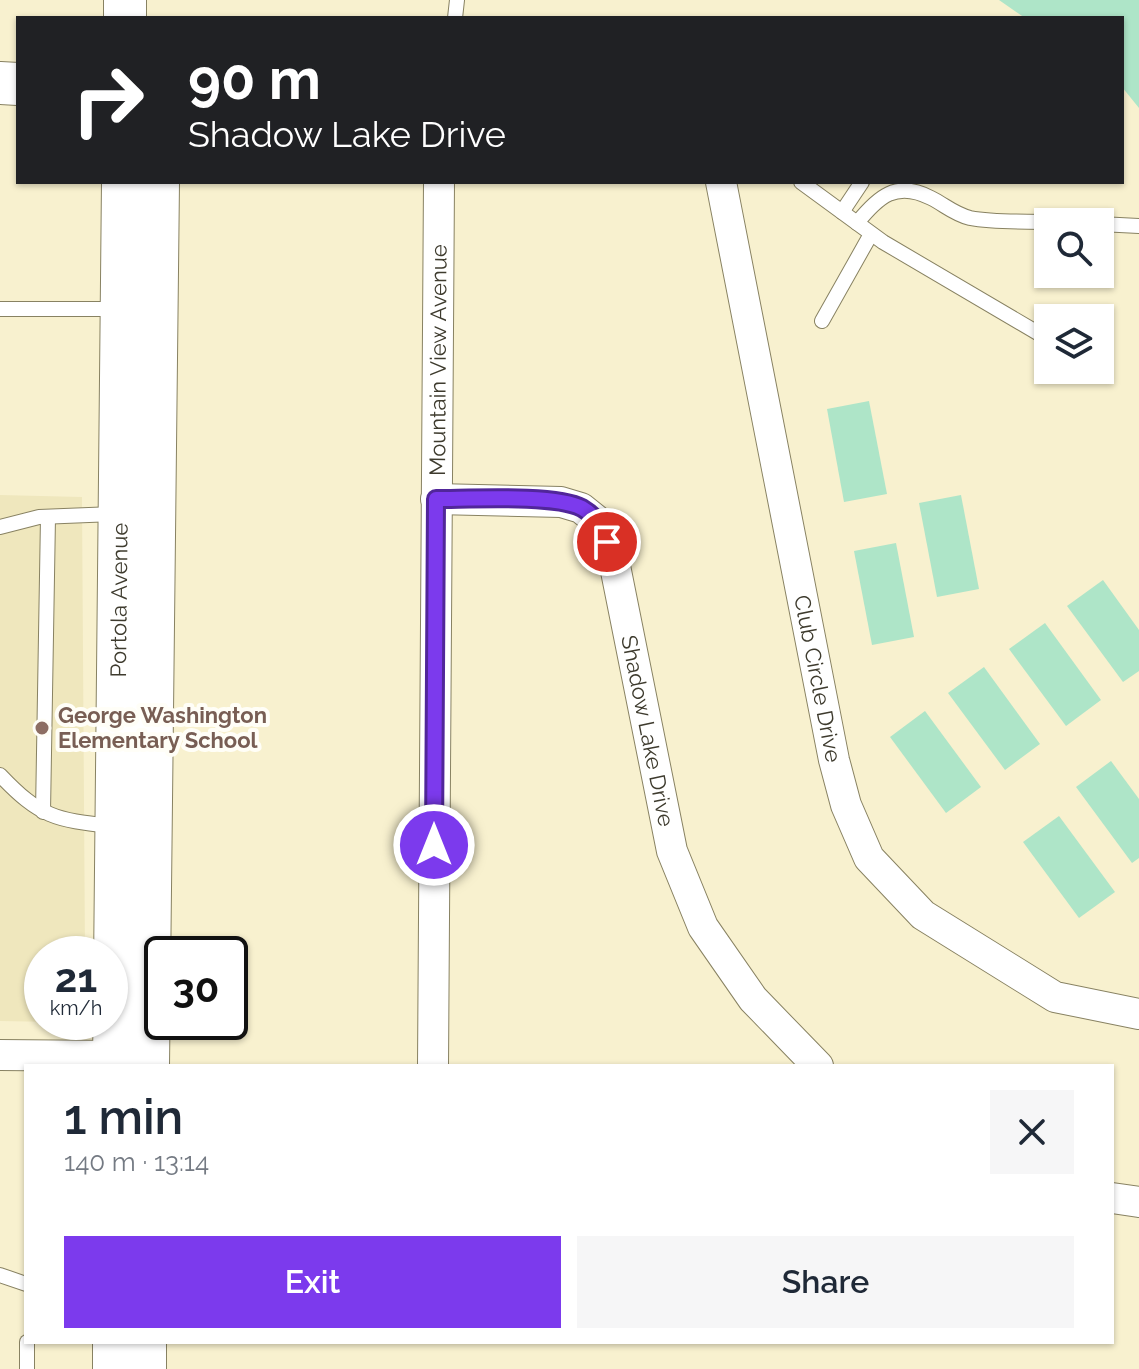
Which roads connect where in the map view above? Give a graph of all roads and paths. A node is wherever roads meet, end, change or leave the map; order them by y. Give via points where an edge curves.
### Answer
1 (123, 184) edge
2 (158, 184) edge
3 (439, 184) edge
4 (721, 184) edge
5 (804, 184) edge
6 (861, 184) edge
7 (842, 212) junction
8 (1034, 221) edge
9 (857, 223) junction
10 (1114, 225) edge
11 (1139, 226) edge
12 (871, 234) junction
13 (0, 309) edge
14 (123, 309) junction
15 (822, 321) dead end
16 (1034, 331) edge
17 (436, 499) junction
18 (119, 514) junction
19 (48, 517) junction
20 (0, 527) edge
21 (0, 775) edge
22 (43, 812) junction
23 (117, 827) junction
24 (1139, 1014) edge
25 (0, 1055) edge
26 (125, 1063) edge
27 (433, 1064) edge
28 (816, 1064) edge
29 (1114, 1198) edge
30 (1139, 1202) edge
31 (0, 1275) edge
32 (24, 1283) edge
33 (27, 1344) edge
34 (114, 1344) edge
35 (145, 1344) edge
36 (27, 1369) edge
37 (114, 1369) edge
38 (145, 1369) edge

1 - 14 street, Portola Avenue
2 - 26 street, Portola Avenue
3 - 17 street, Mountain View Avenue
4 - 24 street, Club Circle Drive via 834,760 857,835 869,858 914,907 992,959 1055,997
5 - 7 lane
6 - 7 lane
7 - 9 lane
8 - 9 lane via 971,218 899,189 875,201
9 - 12 lane
10 - 11 lane
12 - 15 lane
12 - 16 lane
13 - 14 lane
14 - 18 street, Portola Avenue
17 - 27 street, Mountain View Avenue
17 - 28 street, Shadow Lake Drive via 561,502 581,508 601,524 636,661 672,851 711,939 753,999
18 - 19 lane
18 - 23 street, Portola Avenue
19 - 20 lane
19 - 22 lane
21 - 22 lane
22 - 23 lane via 57,820
23 - 26 street, Portola Avenue
25 - 26 street
29 - 30 street
31 - 32 lane
33 - 36 lane
34 - 37 street
35 - 38 street

